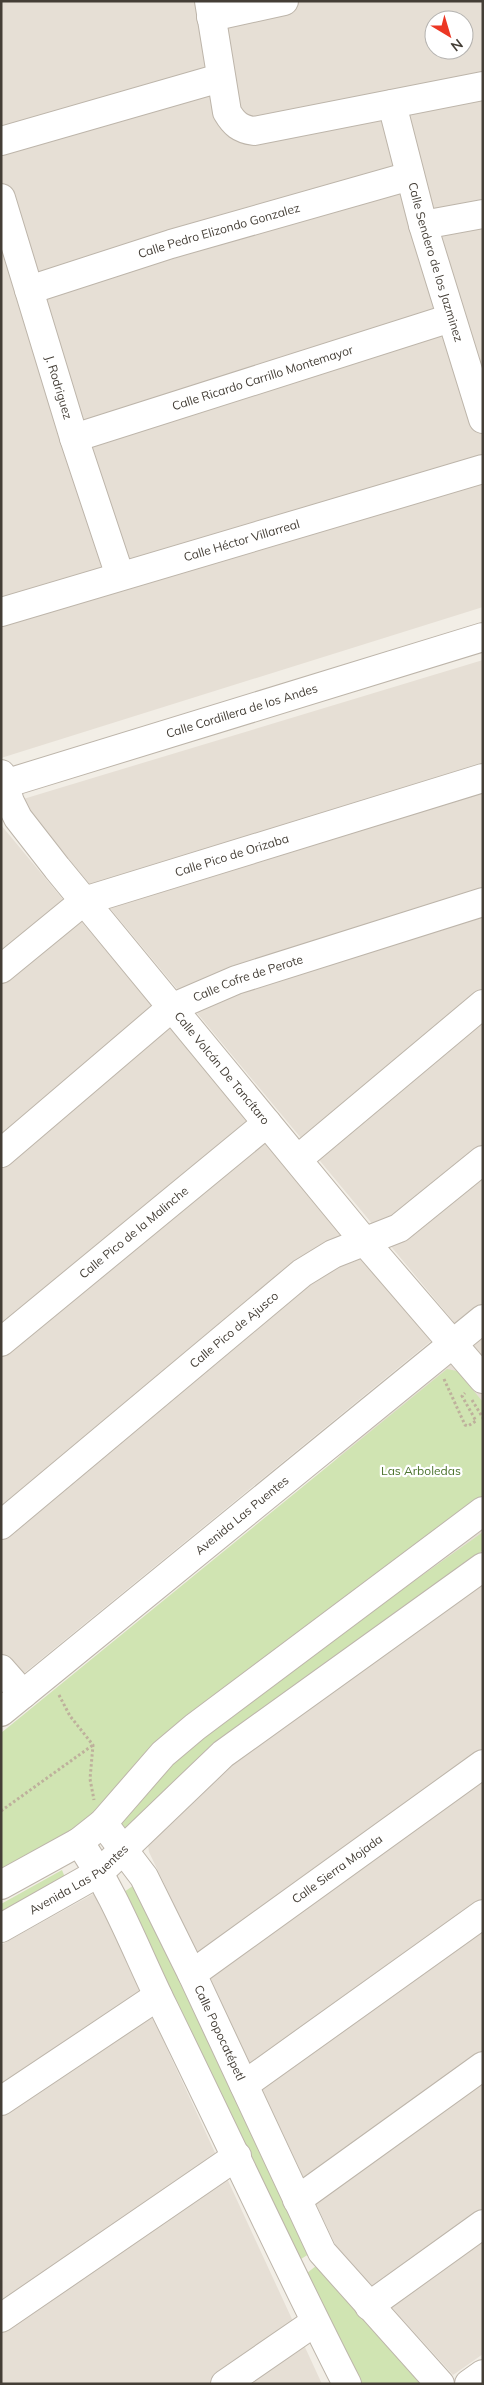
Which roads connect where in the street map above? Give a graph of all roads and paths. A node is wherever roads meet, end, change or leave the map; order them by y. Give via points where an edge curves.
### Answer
1 (284, 1) edge
2 (210, 9) edge
3 (220, 78) junction
4 (483, 86) edge
5 (392, 104) junction
6 (1, 141) edge
7 (410, 176) junction
8 (1, 198) edge
9 (483, 214) edge
10 (423, 225) junction
11 (29, 290) junction
12 (450, 318) junction
13 (472, 350) edge
14 (483, 419) edge
15 (74, 438) junction
16 (483, 468) edge
17 (120, 576) junction
18 (1, 612) edge
19 (483, 637) edge
20 (483, 778) edge
21 (2, 781) edge
22 (84, 901) junction
23 (483, 902) edge
24 (1, 969) edge
25 (483, 1004) edge
26 (171, 1008) junction
27 (266, 1124) junction
28 (1, 1153) edge
29 (298, 1159) junction
30 (483, 1160) edge
31 (365, 1242) junction
32 (483, 1319) edge
33 (1, 1342) edge
34 (453, 1344) junction
35 (483, 1380) edge
36 (451, 1397) dead end
37 (483, 1418) edge
38 (483, 1512) edge
39 (1, 1525) edge
40 (483, 1567) edge
41 (1, 1669) edge
42 (56, 1688) dead end
43 (23, 1694) junction
44 (1, 1712) edge
45 (93, 1745) junction
46 (483, 1764) edge
47 (1, 1812) edge
48 (102, 1823) junction
49 (79, 1842) junction
50 (124, 1852) junction
51 (100, 1872) junction
52 (1, 1885) edge
53 (483, 1914) edge
54 (1, 1928) edge
55 (192, 1974) junction
56 (158, 1996) junction
57 (483, 2066) edge
58 (244, 2085) junction
59 (1, 2101) edge
60 (237, 2156) junction
61 (297, 2200) junction
62 (483, 2224) edge
63 (322, 2252) junction
64 (290, 2268) junction
65 (369, 2306) junction
66 (1, 2318) edge
67 (315, 2322) junction
68 (483, 2374) edge
69 (225, 2384) edge
70 (347, 2384) edge
71 (440, 2384) edge
72 (469, 2384) edge

1 - 2 street
2 - 3 street
3 - 5 street via 227,112 238,127 254,131
3 - 6 street
4 - 5 street
5 - 7 street, Calle Sendero de los Jazminez
7 - 10 street, Calle Sendero de los Jazminez
7 - 11 street, Calle Pedro Elizondo Gonzalez via 170,244
8 - 11 street, J. Rodriguez
9 - 10 street
10 - 12 street, Calle Sendero de los Jazminez
11 - 15 street, J. Rodriguez
12 - 13 street, Calle Sendero de los Jazminez
12 - 15 street, Calle Ricardo Carrillo Montemayor
13 - 14 street, Calle Sendero de los Jazminez
15 - 17 street, J. Rodriguez
16 - 17 street, Calle Héctor Villarreal
17 - 18 street, Calle Héctor Villarreal
19 - 21 street, Calle Cordillera de los Andes
20 - 22 street, Calle Pico de Orizaba
21 - 22 street, Calle Volcán De Tancítaro via 18,818
22 - 24 street, Calle Pico de Orizaba
22 - 26 street, Calle Volcán De Tancítaro
23 - 26 street, Calle Cofre de Perote via 236,980
25 - 29 street
26 - 27 street, Calle Volcán De Tancítaro
26 - 28 street, Calle Cofre de Perote
27 - 29 street, Calle Volcán De Tancítaro
27 - 33 street, Calle Pico de la Malinche
29 - 31 street, Calle Volcán De Tancítaro
30 - 31 street, Calle Pico de Ajusco via 407,1222
31 - 34 street, Calle Volcán De Tancítaro
31 - 39 street, Calle Pico de Ajusco via 333,1254 302,1273
32 - 34 street, Avenida Las Puentes
34 - 35 street, Calle Volcán De Tancítaro
34 - 43 street, Avenida Las Puentes
36 - 37 path via 466,1426 476,1422 462,1394 468,1393
38 - 48 street via 194,1727 163,1754
40 - 50 street, Avenida Las Puentes via 222,1754
41 - 43 street
42 - 45 path via 70,1716
43 - 44 street, Avenida Las Puentes
45 - 47 path
45 - 48 path via 90,1779 97,1815
46 - 55 street, Calle Sierra Mojada
48 - 49 street
48 - 50 street, Calle Popocatépetl
49 - 51 street
49 - 52 street
50 - 51 street, Avenida Las Puentes
50 - 55 street, Calle Popocatépetl via 144,1877
51 - 54 street, Avenida Las Puentes
51 - 56 street
53 - 58 street
55 - 58 street, Calle Popocatépetl
56 - 59 street
56 - 60 street
57 - 61 street
58 - 61 street, Calle Popocatépetl
60 - 64 street
60 - 66 street
61 - 63 street, Calle Popocatépetl
62 - 65 street
63 - 64 street
63 - 65 street, Calle Popocatépetl
64 - 67 street
65 - 71 street, Calle Popocatépetl
67 - 69 street
67 - 70 street
68 - 72 street

